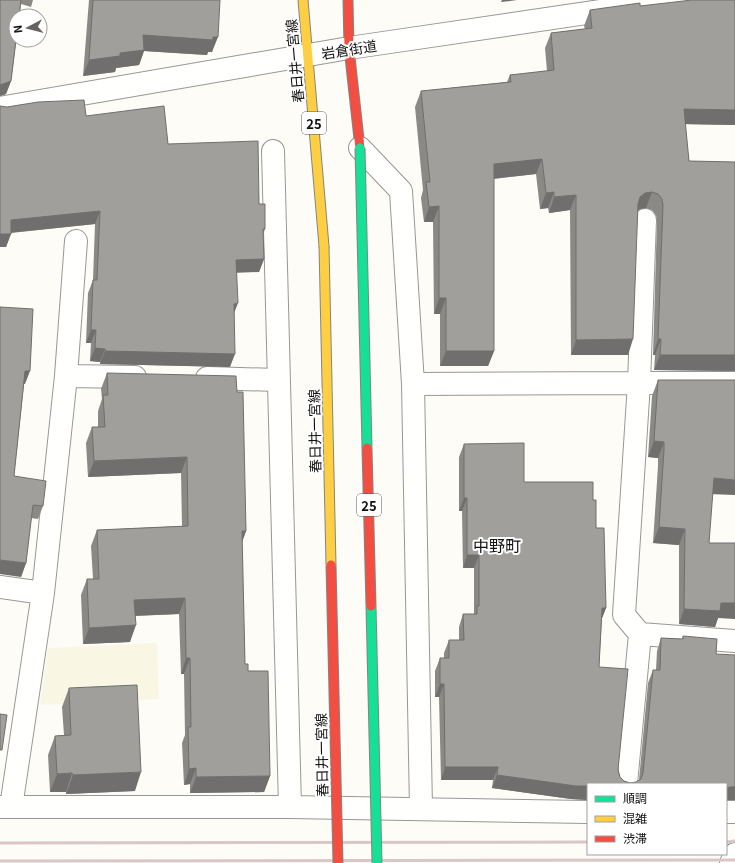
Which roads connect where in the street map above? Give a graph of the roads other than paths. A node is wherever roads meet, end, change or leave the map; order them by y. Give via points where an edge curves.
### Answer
1 (304, 0) edge
2 (348, 0) edge
3 (675, 0) edge
4 (349, 48) junction
5 (308, 56) junction
6 (0, 108) edge
7 (360, 148) junction
8 (273, 151) dead end
9 (645, 220) dead end
10 (76, 241) dead end
11 (66, 376) junction
12 (152, 377) edge
13 (183, 378) edge
14 (278, 380) junction
15 (639, 383) junction
16 (735, 383) edge
17 (413, 384) junction
18 (0, 587) edge
19 (43, 594) junction
20 (640, 634) junction
21 (735, 641) edge
22 (626, 783) edge
23 (6, 807) edge
24 (290, 807) junction
25 (421, 809) junction
26 (587, 812) edge
27 (735, 854) edge
28 (338, 863) edge
29 (377, 863) edge
30 (731, 863) edge

1 - 5 main road, 春日井一宮線 / 25
2 - 4 main road, 25
3 - 4 street, 岩倉街道
4 - 5 street, 岩倉街道
4 - 7 main road, 25
5 - 6 street, 岩倉街道
5 - 28 main road, 春日井一宮線 / 25, bridge via 324,246
7 - 17 street via 401,191
7 - 29 main road, 25, bridge
8 - 14 street
9 - 15 street
10 - 11 street
11 - 12 street
11 - 19 street
13 - 14 street
14 - 24 street
15 - 16 street
15 - 17 street
15 - 20 street via 624,615
17 - 25 street
18 - 19 street
19 - 23 street
20 - 21 street
20 - 22 street
23 - 24 street
24 - 25 street
25 - 26 street
27 - 30 street

